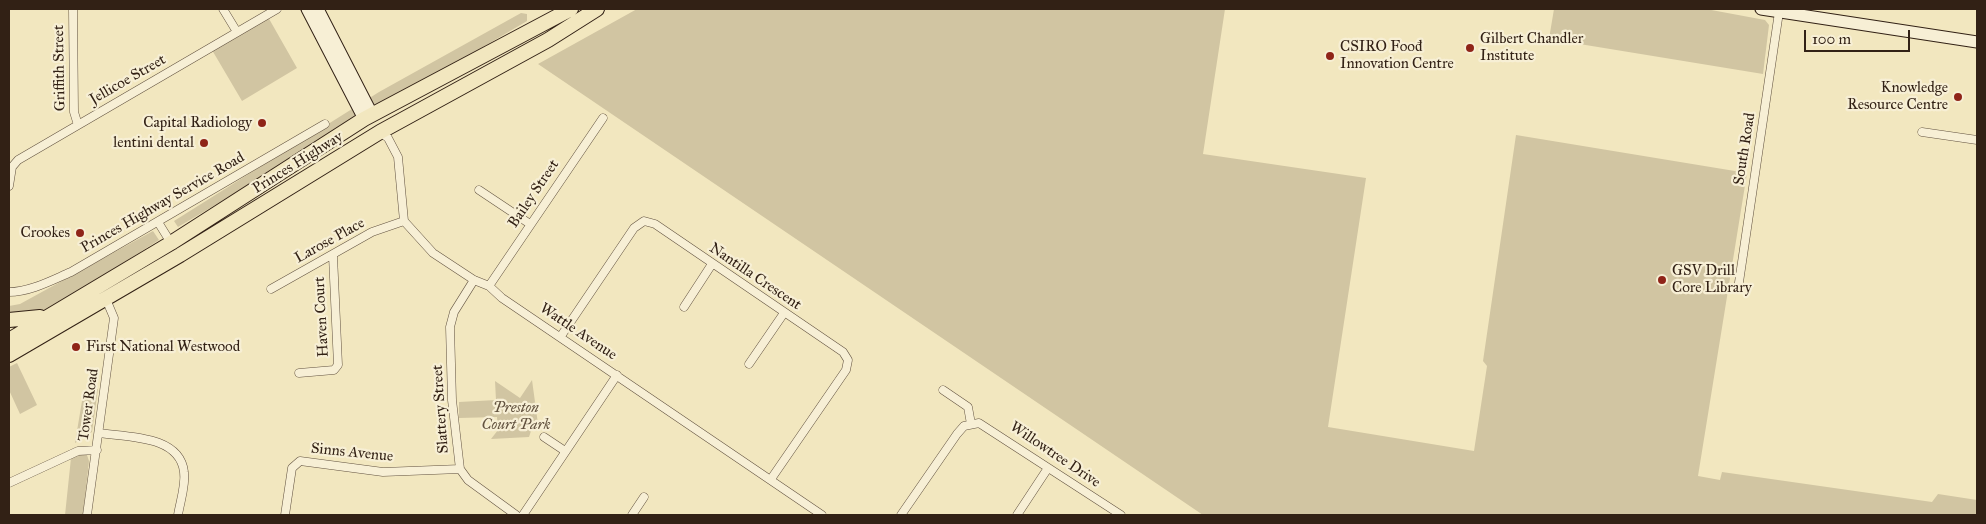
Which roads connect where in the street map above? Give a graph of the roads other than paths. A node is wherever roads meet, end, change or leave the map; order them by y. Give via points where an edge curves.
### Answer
1 (73, 9) edge
2 (223, 9) edge
3 (277, 9) edge
4 (307, 9) edge
5 (318, 9) edge
6 (571, 9) edge
7 (598, 9) edge
8 (1761, 9) edge
9 (1779, 12) junction
10 (540, 27) junction
11 (237, 32) junction
12 (548, 40) junction
13 (1977, 42) edge
14 (368, 117) junction
15 (602, 118) dead end
16 (325, 124) dead end
17 (78, 125) junction
18 (380, 132) junction
19 (1922, 132) dead end
20 (1977, 140) edge
21 (9, 186) edge
22 (479, 190) dead end
23 (404, 221) junction
24 (158, 222) junction
25 (530, 224) junction
26 (171, 243) junction
27 (180, 255) junction
28 (333, 256) junction
29 (712, 264) junction
30 (474, 280) junction
31 (489, 286) junction
32 (271, 289) dead end
33 (1738, 289) dead end
34 (9, 292) edge
35 (106, 299) junction
36 (684, 307) dead end
37 (784, 313) junction
38 (52, 314) junction
39 (9, 320) edge
40 (560, 336) junction
41 (11, 344) edge
42 (749, 364) dead end
43 (299, 373) dead end
44 (617, 375) junction
45 (943, 390) dead end
46 (971, 424) junction
47 (99, 433) junction
48 (544, 437) dead end
49 (97, 450) junction
50 (565, 451) junction
51 (1048, 468) junction
52 (460, 469) junction
53 (771, 479) junction
54 (9, 483) edge
55 (644, 497) dead end
56 (87, 515) edge
57 (178, 515) edge
58 (285, 515) edge
59 (516, 515) edge
60 (523, 515) edge
61 (632, 515) edge
62 (822, 515) edge
63 (901, 515) edge
64 (1017, 515) edge
65 (1121, 515) edge

1 - 17 street, Griffith Street via 74,112
2 - 11 street
3 - 11 street, Jellicoe Street
4 - 14 main road
5 - 14 main road
6 - 10 highway, Princes Highway
7 - 12 highway, Princes Highway
8 - 9 main road
9 - 13 main road
9 - 33 street, South Road
10 - 12 highway
10 - 14 highway, Princes Highway
11 - 17 street, Jellicoe Street
12 - 18 highway, Princes Highway
14 - 18 highway
14 - 26 highway, Princes Highway
15 - 25 street, Bailey Street
16 - 24 street, Princes Highway Service Road
17 - 21 street, Jellicoe Street via 15,163
18 - 23 street via 388,138 398,157
18 - 27 highway, Princes Highway
19 - 20 street
22 - 25 street
23 - 28 street, Larose Place via 372,232
23 - 30 street, Wattle Avenue via 433,254
24 - 26 street
24 - 34 street, Princes Highway Service Road via 71,272 42,284
25 - 31 street, Bailey Street
26 - 27 highway
26 - 38 highway, Princes Highway
27 - 35 highway, Princes Highway
28 - 32 street, Larose Place
28 - 43 street, Haven Court via 338,365 334,370
29 - 36 street
29 - 37 street, Nantilla Crescent
29 - 40 street, Nantilla Crescent via 655,224 644,221 634,228
30 - 31 street, Wattle Avenue
30 - 52 street, Slattery Street via 454,312 450,327 452,400
31 - 40 street, Wattle Avenue
35 - 41 highway, Princes Highway
35 - 47 street, Tower Road via 114,318
37 - 42 street
37 - 53 street, Nantilla Crescent via 843,352 848,360 846,370
38 - 39 highway
38 - 41 highway, Princes Highway
40 - 44 street, Wattle Avenue
44 - 50 street
44 - 53 street, Wattle Avenue
45 - 46 street via 968,407
46 - 51 street, Willowtree Drive via 988,427
46 - 63 street via 957,434
47 - 49 street, Tower Road
47 - 57 street via 160,442 177,454 184,472
48 - 50 street
49 - 54 street via 78,451
49 - 56 street, Tower Road
50 - 60 street
51 - 64 street
51 - 65 street, Willowtree Drive
52 - 58 street, Sinns Avenue via 383,472 300,461 292,468
52 - 59 street, Slattery Street via 468,480
53 - 62 street, Wattle Avenue
55 - 61 street

